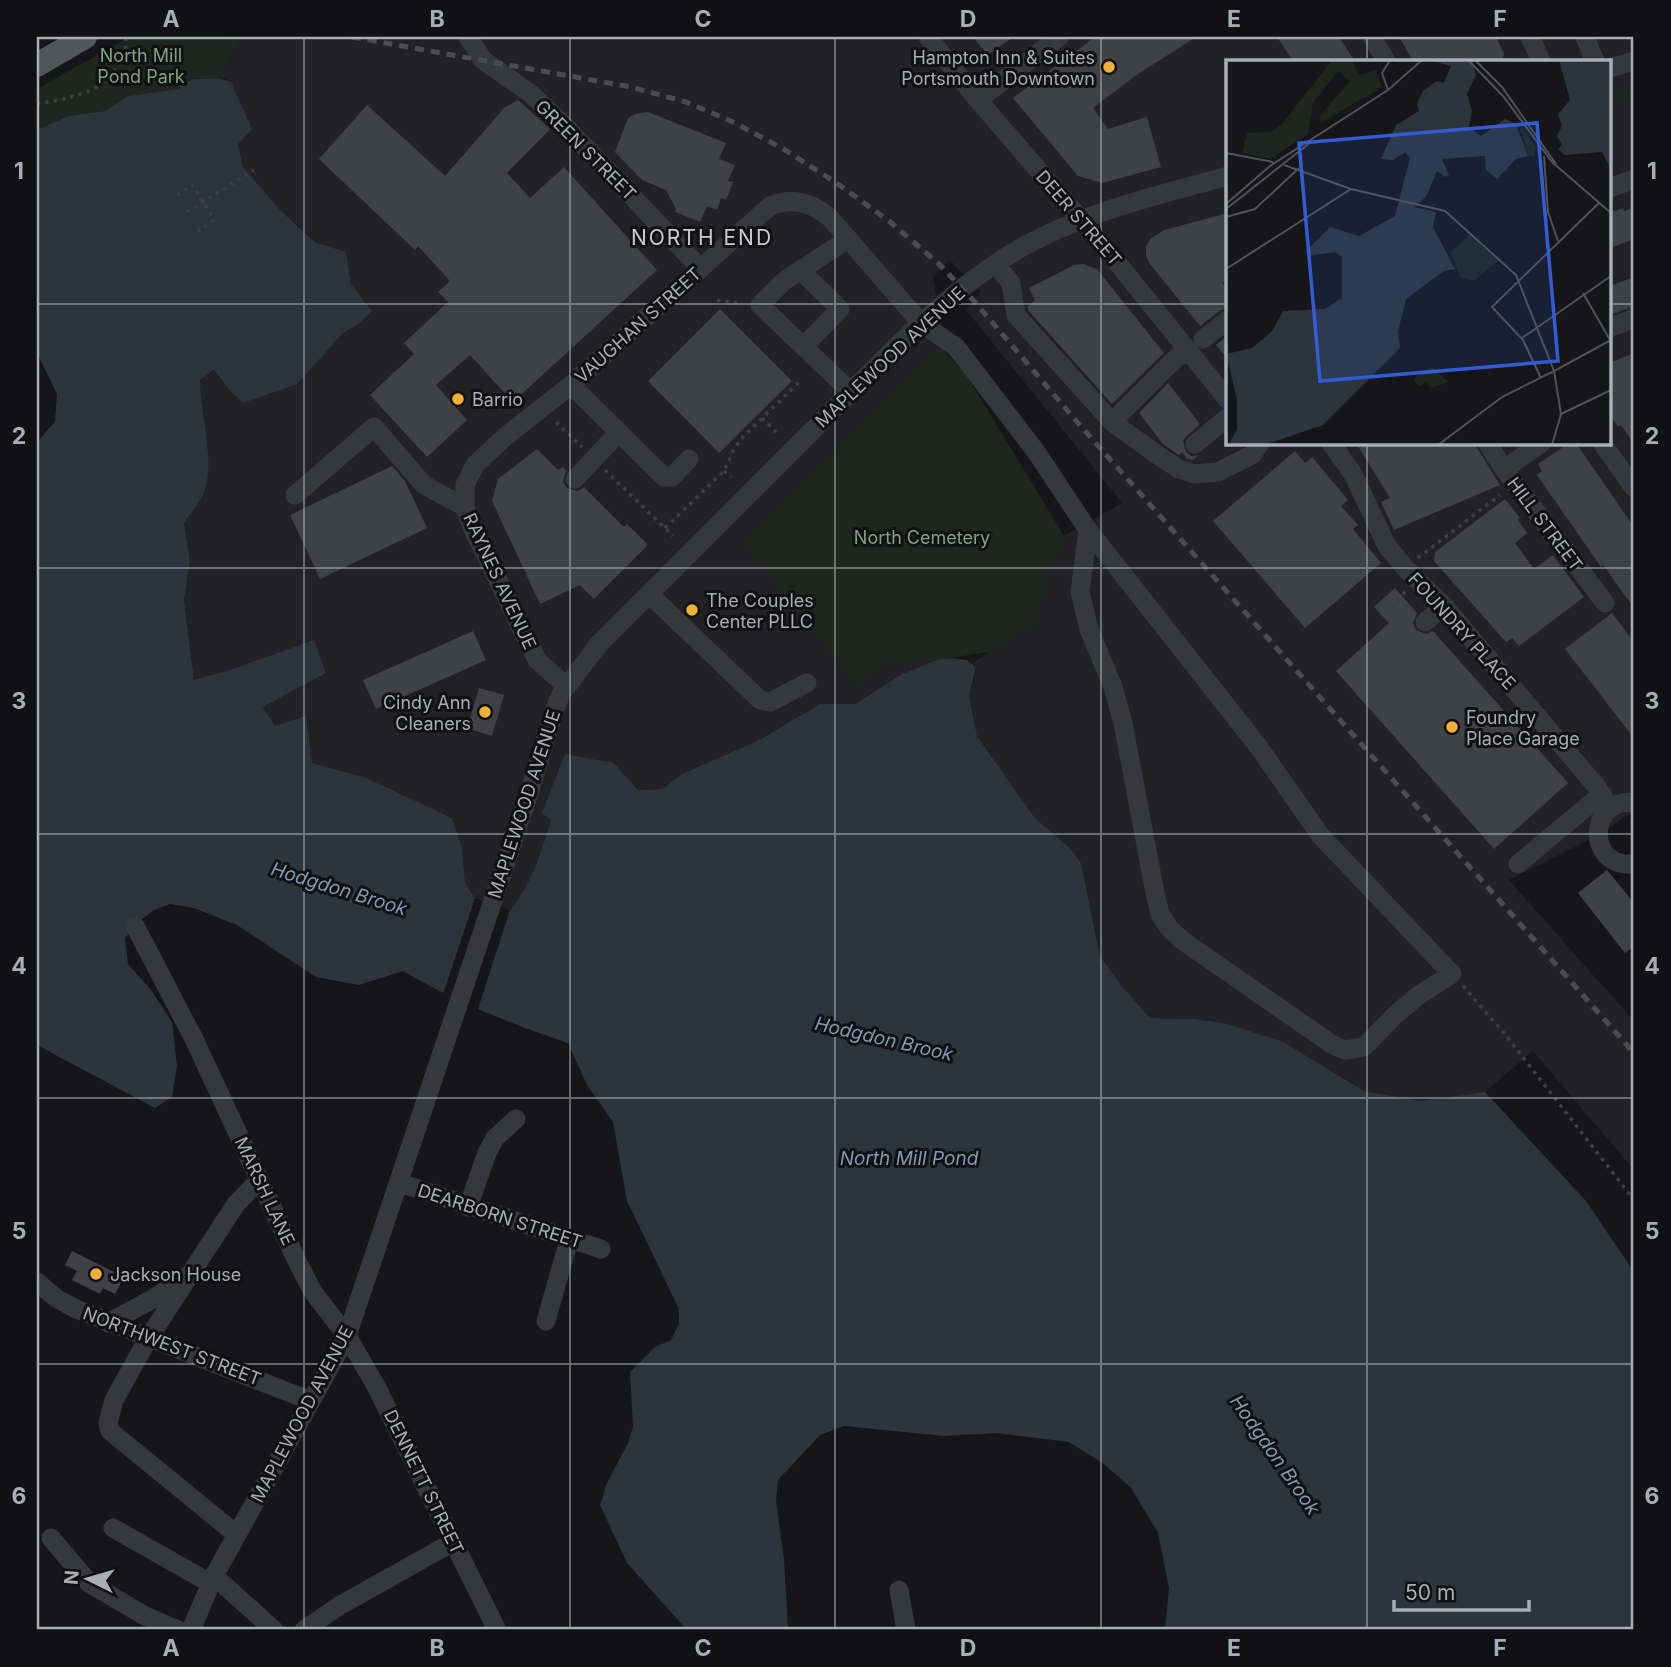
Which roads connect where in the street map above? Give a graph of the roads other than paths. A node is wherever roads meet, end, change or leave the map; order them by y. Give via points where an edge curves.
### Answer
1 (85, 37) edge
2 (468, 37) edge
3 (928, 37) edge
4 (1059, 37) edge
5 (1372, 37) edge
6 (1530, 37) edge
7 (1585, 37) edge
8 (1386, 60) edge
9 (1541, 60) edge
10 (1595, 60) edge
11 (1634, 61) edge
12 (37, 65) edge
13 (1612, 67) edge
14 (978, 100) junction
15 (1226, 177) edge
16 (1634, 179) edge
17 (1612, 187) edge
18 (1081, 220) junction
19 (848, 239) junction
20 (995, 264) junction
21 (701, 269) junction
22 (800, 270) junction
23 (1634, 318) edge
24 (1226, 322) edge
25 (921, 323) junction
26 (1612, 327) edge
27 (1196, 344) junction
28 (804, 346) junction
29 (570, 385) junction
30 (851, 391) junction
31 (1226, 396) edge
32 (1226, 419) edge
33 (1112, 422) junction
34 (619, 432) junction
35 (506, 436) joint
36 (1259, 444) edge
37 (1332, 444) edge
38 (1488, 444) edge
39 (1541, 444) edge
40 (1603, 444) edge
41 (1183, 454) junction
42 (689, 459) dead end
43 (1504, 469) junction
44 (575, 478) dead end
45 (1634, 488) edge
46 (295, 495) dead end
47 (465, 507) junction
48 (1088, 530) junction
49 (649, 594) junction
50 (1605, 603) dead end
51 (1444, 606) junction
52 (1425, 622) dead end
53 (807, 683) dead end
54 (566, 686) junction
55 (1606, 801) junction
56 (1634, 803) edge
57 (1634, 863) edge
58 (1518, 864) dead end
59 (135, 926) dead end
60 (516, 1119) dead end
61 (260, 1179) junction
62 (400, 1183) junction
63 (468, 1207) junction
64 (569, 1240) junction
65 (601, 1249) dead end
66 (192, 1273) junction
67 (37, 1282) edge
68 (546, 1321) dead end
69 (108, 1323) junction
70 (347, 1336) junction
71 (148, 1339) junction
72 (311, 1401) junction
73 (113, 1528) dead end
74 (236, 1534) junction
75 (51, 1538) dead end
76 (453, 1542) junction
77 (212, 1580) junction
78 (899, 1590) dead end
79 (178, 1630) edge
80 (191, 1630) edge
81 (274, 1630) edge
82 (304, 1630) edge
83 (497, 1630) edge
84 (906, 1630) edge

1 - 12 main road
2 - 21 street, GREEN STREET via 483,60 531,94 569,130
3 - 14 street, DEER STREET
4 - 14 street
5 - 8 street
6 - 9 street
7 - 10 street
11 - 13 street
14 - 18 street, DEER STREET
15 - 18 street, MAPLEWOOD AVENUE
16 - 17 street
18 - 20 street, MAPLEWOOD AVENUE
18 - 27 street, DEER STREET
19 - 21 street, VAUGHAN STREET via 820,209 782,201 755,218
19 - 22 street
19 - 25 street, VAUGHAN STREET
20 - 25 street, MAPLEWOOD AVENUE
20 - 33 street via 1011,283 1016,315
21 - 29 street, VAUGHAN STREET
22 - 28 street via 840,309
22 - 28 street via 760,305
23 - 26 street
24 - 27 street
25 - 30 street, MAPLEWOOD AVENUE
25 - 48 street, VAUGHAN STREET via 956,347 1037,453
27 - 31 street, DEER STREET
27 - 33 street
28 - 30 street
29 - 34 street
29 - 35 street, VAUGHAN STREET
30 - 49 street, MAPLEWOOD AVENUE
32 - 41 street
33 - 41 street
34 - 42 street via 664,477 672,477
34 - 44 street
35 - 47 street, RAYNES AVENUE via 475,465 465,485
36 - 41 street via 1252,455 1218,472 1195,474
37 - 51 street, FOUNDRY PLACE via 1353,474 1379,532 1405,568
38 - 43 street, HILL STREET
39 - 43 street
40 - 45 street
43 - 50 street, HILL STREET
46 - 47 street via 374,427 424,485
47 - 54 street, RAYNES AVENUE via 537,660
48 - 48 street, VAUGHAN STREET via 1080,592 1123,723 1160,914 1169,928 1333,1045 1345,1050 1364,1047 1411,1001 1452,974 1320,835 1258,746
49 - 53 street via 760,700 770,702
49 - 54 street, MAPLEWOOD AVENUE via 599,644
51 - 52 street
51 - 55 street, FOUNDRY PLACE
54 - 62 street, MAPLEWOOD AVENUE
55 - 56 street
55 - 57 street via 1599,826 1601,847 1616,862
55 - 58 street
59 - 61 street, MARSH LANE
60 - 63 street via 486,1153
61 - 66 street via 236,1204
61 - 70 street, MARSH LANE via 313,1292
62 - 63 street, DEARBORN STREET
62 - 70 street, MAPLEWOOD AVENUE
63 - 64 street, DEARBORN STREET
64 - 65 street, DEARBORN STREET
64 - 68 street
66 - 69 street
66 - 71 street
67 - 69 street, NORTHWEST STREET via 76,1309
69 - 71 street, NORTHWEST STREET
70 - 72 street, MAPLEWOOD AVENUE
70 - 76 street, DENNETT STREET
71 - 72 street, NORTHWEST STREET
71 - 74 street via 114,1400 110,1431
72 - 74 street, MAPLEWOOD AVENUE
73 - 77 street
74 - 77 street, MAPLEWOOD AVENUE
75 - 79 street via 89,1583
76 - 82 street
76 - 83 street, DENNETT STREET
77 - 80 street, MAPLEWOOD AVENUE
77 - 81 street
78 - 84 street

